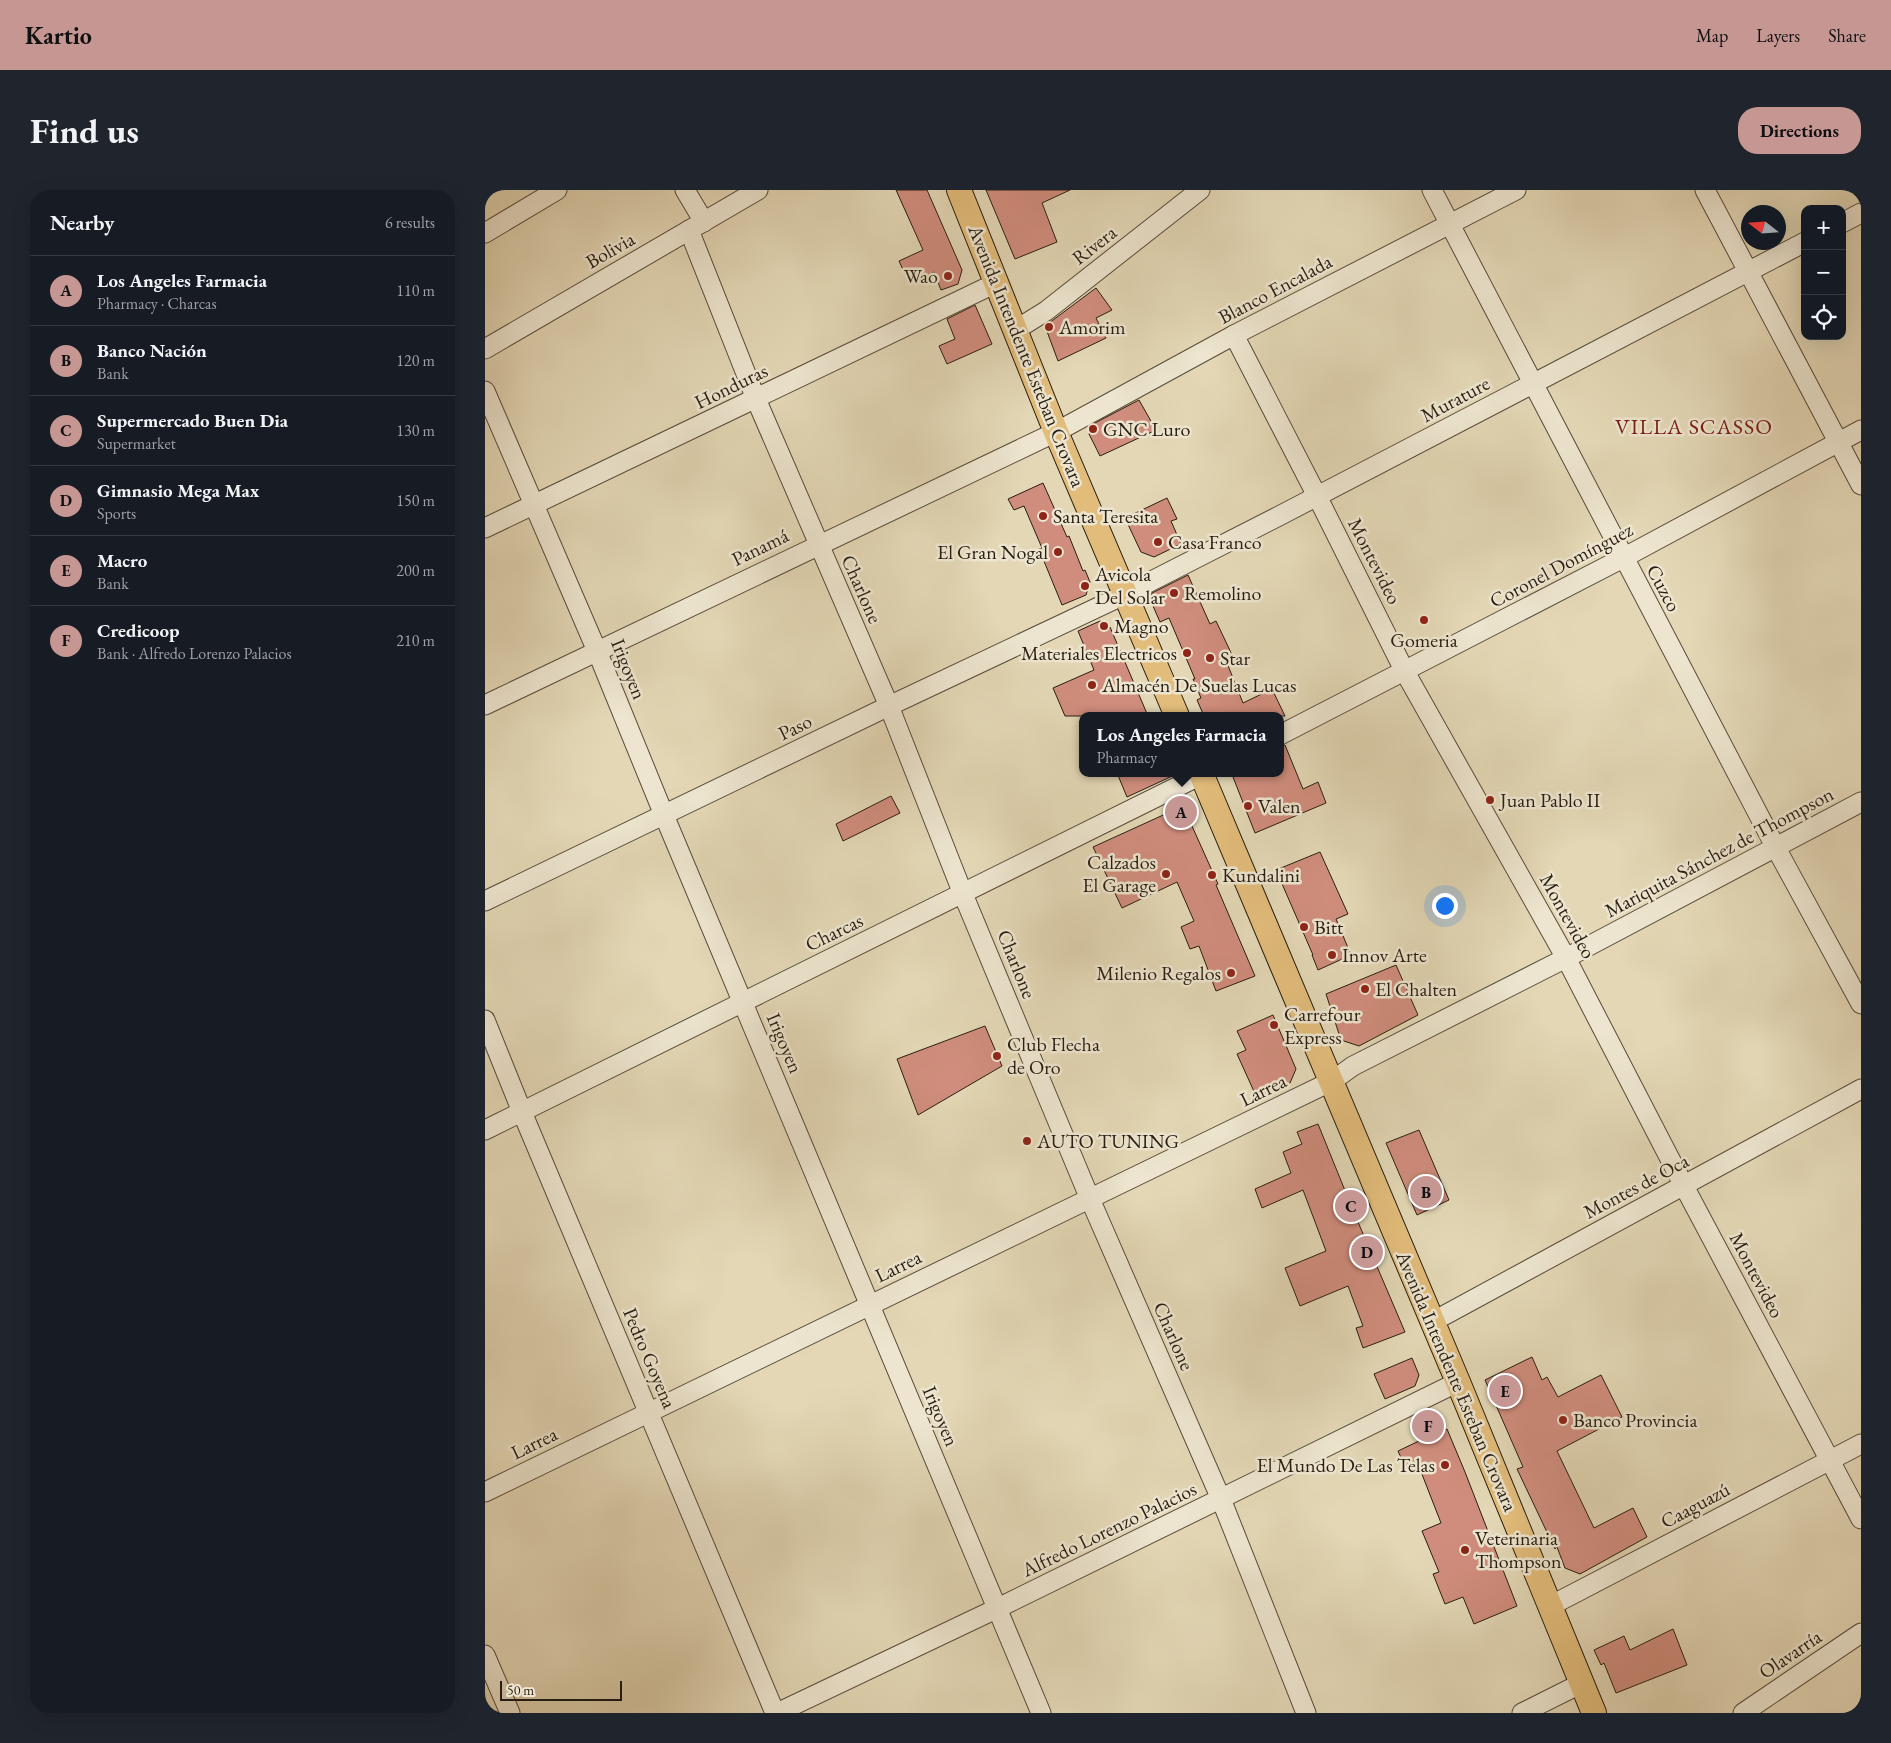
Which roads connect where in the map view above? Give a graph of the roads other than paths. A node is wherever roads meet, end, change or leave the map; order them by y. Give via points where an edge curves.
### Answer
1 (557, 190) edge
2 (685, 190) edge
3 (758, 190) edge
4 (959, 190) edge
5 (1200, 190) edge
6 (1432, 190) edge
7 (1516, 190) edge
8 (1705, 190) edge
9 (1861, 214) edge
10 (1846, 221) edge
11 (1449, 223) junction
12 (697, 226) junction
13 (485, 233) edge
14 (1801, 244) edge
15 (1747, 272) junction
16 (996, 283) junction
17 (1014, 331) junction
18 (1234, 335) junction
19 (485, 349) edge
20 (1534, 384) junction
21 (485, 391) edge
22 (756, 399) junction
23 (1861, 430) edge
24 (1056, 432) junction
25 (1838, 442) junction
26 (1861, 485) edge
27 (1317, 496) junction
28 (533, 505) junction
29 (485, 528) edge
30 (818, 545) junction
31 (1623, 558) junction
32 (1126, 594) junction
33 (597, 651) junction
34 (1405, 672) junction
35 (485, 705) edge
36 (889, 706) junction
37 (1175, 712) edge
38 (1284, 733) edge
39 (1197, 777) edge
40 (1204, 777) edge
41 (1861, 802) edge
42 (664, 815) junction
43 (1776, 848) junction
44 (963, 894) junction
45 (485, 901) edge
46 (1566, 958) junction
47 (743, 1002) junction
48 (1861, 1004) edge
49 (485, 1020) edge
50 (1332, 1081) junction
51 (1861, 1089) edge
52 (522, 1112) junction
53 (485, 1130) edge
54 (1684, 1186) junction
55 (1090, 1199) junction
56 (869, 1304) junction
57 (1432, 1322) junction
58 (1458, 1382) junction
59 (648, 1412) junction
60 (1861, 1444) edge
61 (1829, 1460) junction
62 (485, 1492) edge
63 (1221, 1499) junction
64 (1861, 1519) edge
65 (1550, 1606) junction
66 (998, 1608) junction
67 (1861, 1633) edge
68 (485, 1655) edge
69 (1582, 1683) junction
70 (510, 1713) edge
71 (776, 1713) edge
72 (1041, 1713) edge
73 (1306, 1713) edge
74 (1522, 1713) edge
75 (1594, 1713) edge
76 (1743, 1713) edge

1 - 13 street
2 - 12 street, Charlone
3 - 12 street, Bolivia
4 - 16 main road, Avenida Intendente Esteban Crovara
5 - 17 street, Rivera via 1047,311
6 - 11 street, Cuzco
7 - 11 street, Blanco Encalada
8 - 15 street
9 - 10 street
11 - 18 street, Blanco Encalada
11 - 20 street, Cuzco
12 - 19 street, Bolivia
12 - 22 street, Charlone
14 - 15 street, Murature
15 - 20 street, Murature
15 - 25 street
16 - 17 main road, Avenida Intendente Esteban Crovara
16 - 22 street, Honduras
17 - 24 main road, Avenida Intendente Esteban Crovara
18 - 24 street, Blanco Encalada
18 - 27 street, Montevideo
20 - 27 street, Murature
20 - 31 street, Cuzco
21 - 28 street, Irigoyen
22 - 28 street, Honduras
22 - 30 street, Charlone
23 - 25 street, Coronel Domínguez
24 - 30 street, Panamá
24 - 32 main road, Avenida Intendente Esteban Crovara
25 - 26 street
25 - 31 street, Coronel Domínguez
27 - 32 street, Murature
27 - 34 street, Montevideo
28 - 29 street, Honduras
28 - 33 street, Irigoyen
30 - 33 street, Panamá
30 - 36 street, Charlone
31 - 34 street, Coronel Domínguez
31 - 43 street, Cuzco
32 - 36 street, Paso
32 - 37 main road, Avenida Intendente Esteban Crovara
33 - 35 street, Panamá
33 - 42 street, Irigoyen
34 - 38 street, Coronel Domínguez
34 - 46 street, Montevideo
36 - 42 street, Paso
36 - 44 street, Charlone
39 - 44 street, Charcas
40 - 50 main road, Avenida Intendente Esteban Crovara
41 - 43 street, Mariquita Sánchez de Thompson
42 - 45 street, Paso
42 - 47 street, Irigoyen
43 - 46 street, Mariquita Sánchez de Thompson
43 - 48 street, Cuzco
44 - 47 street, Charcas
44 - 55 street, Charlone
46 - 50 street, Mariquita Sánchez de Thompson via 1353,1066
46 - 54 street, Montevideo
47 - 52 street, Charcas
47 - 56 street, Irigoyen
49 - 52 street, Pedro Goyena
50 - 55 street, Larrea
50 - 57 main road, Avenida Intendente Esteban Crovara
51 - 54 street, Montes de Oca
52 - 53 street, Charcas
52 - 59 street, Pedro Goyena
54 - 57 street, Montes de Oca
54 - 61 street, Montevideo
55 - 56 street, Larrea
55 - 63 street, Charlone
56 - 59 street, Larrea
56 - 66 street, Irigoyen
57 - 58 main road, Avenida Intendente Esteban Crovara
58 - 63 street, Alfredo Lorenzo Palacios
58 - 65 main road, Avenida Intendente Esteban Crovara
59 - 62 street, Larrea
59 - 71 street, Pedro Goyena
60 - 61 street, Caaguazú
61 - 64 street, Montevideo
61 - 65 street, Caaguazú
63 - 66 street, Alfredo Lorenzo Palacios
63 - 73 street, Charlone
65 - 69 main road, Avenida Intendente Esteban Crovara
66 - 71 street, Alfredo Lorenzo Palacios
66 - 72 street, Irigoyen
67 - 76 street, Olavarría
68 - 70 street
69 - 74 street
69 - 75 main road, Avenida Intendente Esteban Crovara

